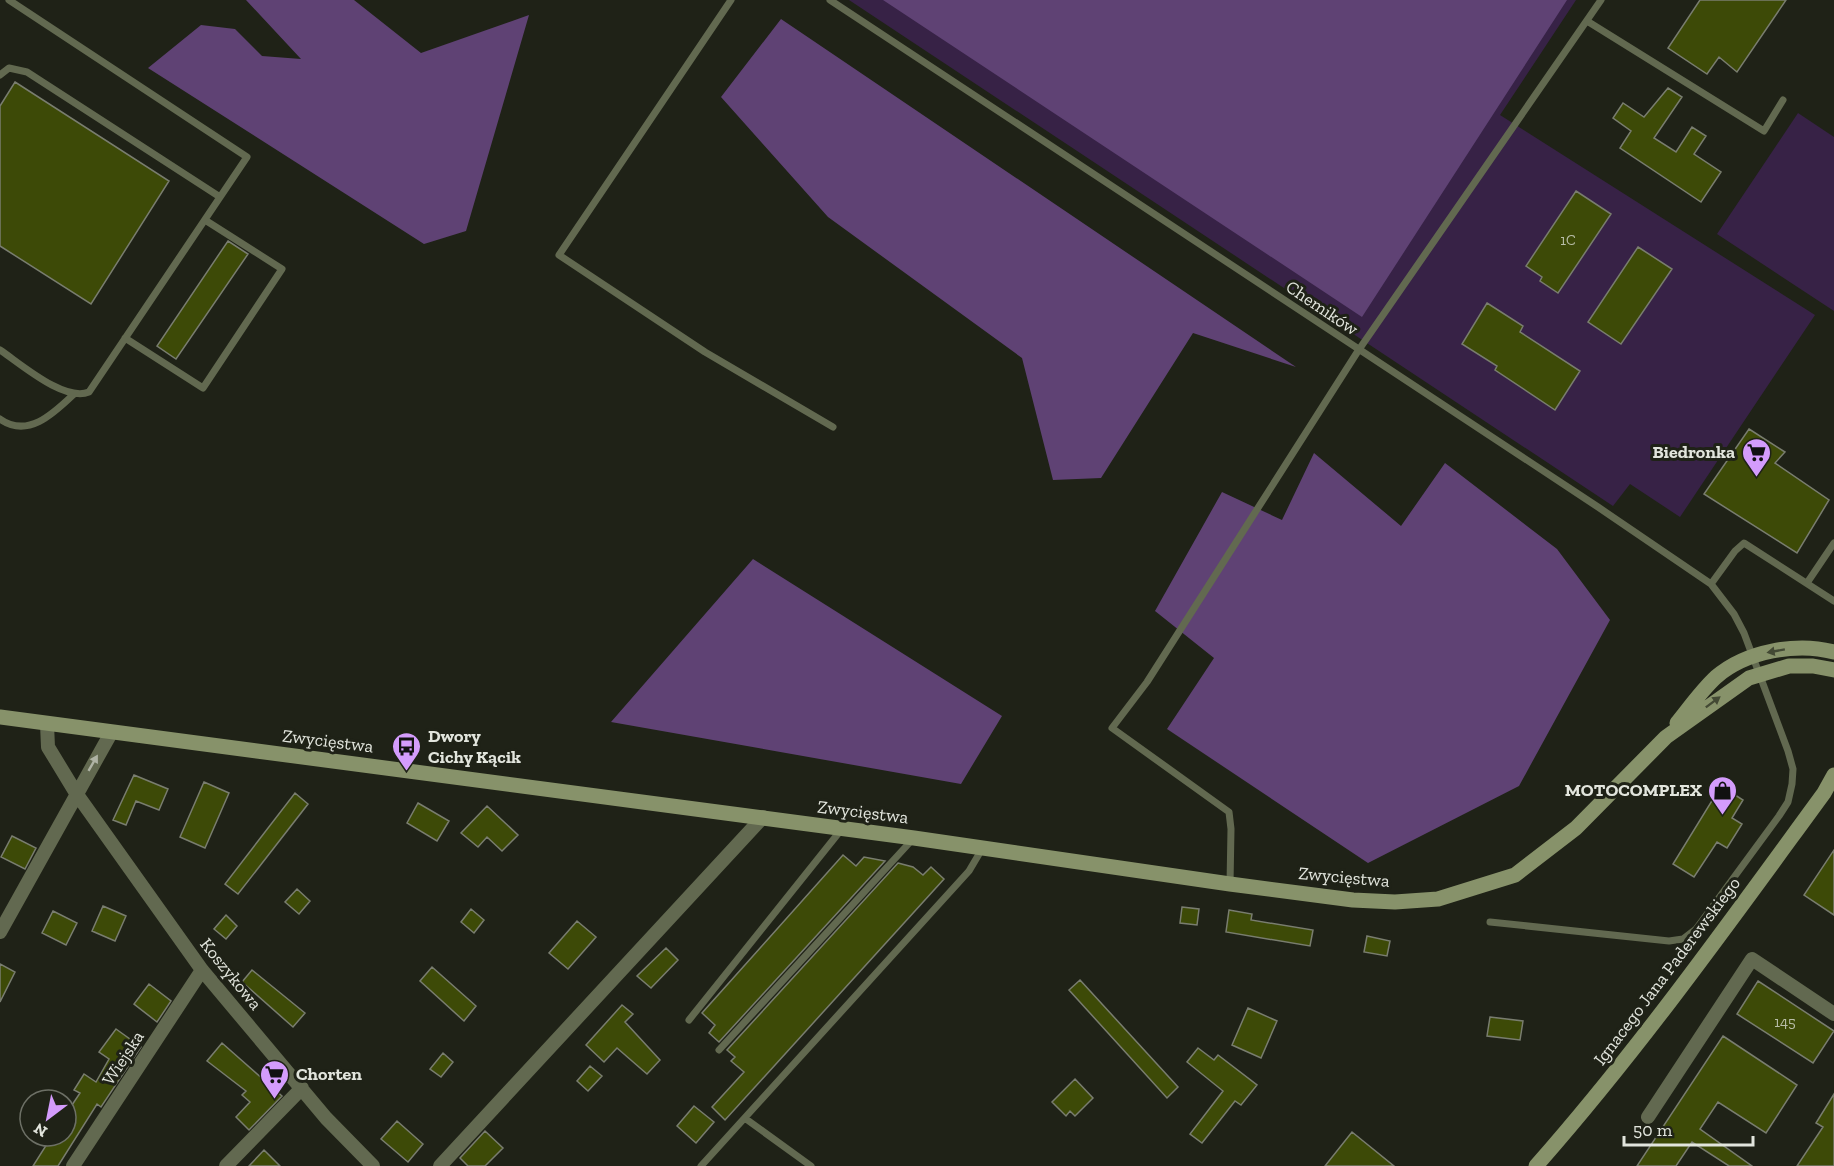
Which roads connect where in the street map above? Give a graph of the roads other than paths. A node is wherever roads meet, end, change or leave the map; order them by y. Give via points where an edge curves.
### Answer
1 (9, 0) edge
2 (731, 0) edge
3 (830, 0) edge
4 (1601, 0) edge
5 (1587, 21) junction
6 (0, 75) edge
7 (1783, 100) dead end
8 (220, 197) junction
9 (205, 220) junction
10 (125, 338) junction
11 (0, 350) edge
12 (1358, 351) junction
13 (74, 394) junction
14 (0, 419) edge
15 (833, 427) dead end
16 (1834, 543) edge
17 (1807, 583) junction
18 (1711, 584) junction
19 (1834, 601) edge
20 (1834, 652) edge
21 (1752, 656) junction
22 (1834, 670) edge
23 (1758, 675) junction
24 (0, 717) edge
25 (47, 724) junction
26 (111, 733) junction
27 (1666, 737) junction
28 (1834, 775) edge
29 (1829, 788) edge
30 (76, 793) junction
31 (763, 818) junction
32 (841, 829) junction
33 (914, 838) junction
34 (982, 849) junction
35 (1230, 884) junction
36 (1490, 922) dead end
37 (0, 932) edge
38 (202, 970) junction
39 (1834, 1014) edge
40 (689, 1020) dead end
41 (719, 1050) dead end
42 (302, 1088) junction
43 (1648, 1117) dead end
44 (746, 1119) junction
45 (74, 1166) edge
46 (226, 1166) edge
47 (373, 1166) edge
48 (440, 1166) edge
49 (701, 1166) edge
50 (811, 1166) edge
51 (1536, 1166) edge

1 - 8 lane via 247,157
2 - 15 lane via 559,255 705,352
3 - 12 lane, Chemików
4 - 5 lane
5 - 7 lane via 1764,131
5 - 12 lane
6 - 8 lane via 9,68 27,72
8 - 9 lane
9 - 10 lane
9 - 10 lane via 282,269 203,388
10 - 13 lane via 89,392
11 - 13 lane via 51,384
12 - 18 lane, Chemików
12 - 35 lane via 1147,682 1112,728 1229,812
13 - 14 lane via 45,420 30,426 7,424
16 - 17 lane
17 - 18 lane via 1744,543
17 - 19 lane
18 - 21 lane, Chemików via 1734,614
20 -> 21 street, Zwycięstwa via 1810,648
21 - 23 lane, Chemików
21 - 27 street, Zwycięstwa via 1717,676
22 - 23 street, Zwycięstwa via 1789,666
27 -> 23 street, Zwycięstwa via 1728,691
23 - 36 lane, Chemików via 1793,769 1788,802 1696,929 1683,939 1669,941
24 - 25 street, Zwycięstwa
25 - 26 street, Zwycięstwa
25 - 30 street, Koszykowa via 48,747
30 -> 26 street
26 - 31 street, Zwycięstwa
27 - 35 street, Zwycięstwa via 1576,828 1515,875 1438,899 1395,902
28 - 29 street, Ignacego Jana Paderewskiego
29 - 51 street, Ignacego Jana Paderewskiego via 1617,1070
30 - 37 street
30 - 38 street, Koszykowa
31 - 32 street, Zwycięstwa
31 - 48 street
32 - 33 street, Zwycięstwa
32 - 40 lane
33 - 34 street, Zwycięstwa
33 - 41 lane
34 - 35 street, Zwycięstwa
34 - 44 lane via 969,871
38 - 42 street, Koszykowa
38 - 45 street, Wiejska
39 - 43 street via 1752,959
42 - 46 street
42 - 47 street, Koszykowa
44 - 49 lane
44 - 50 lane

